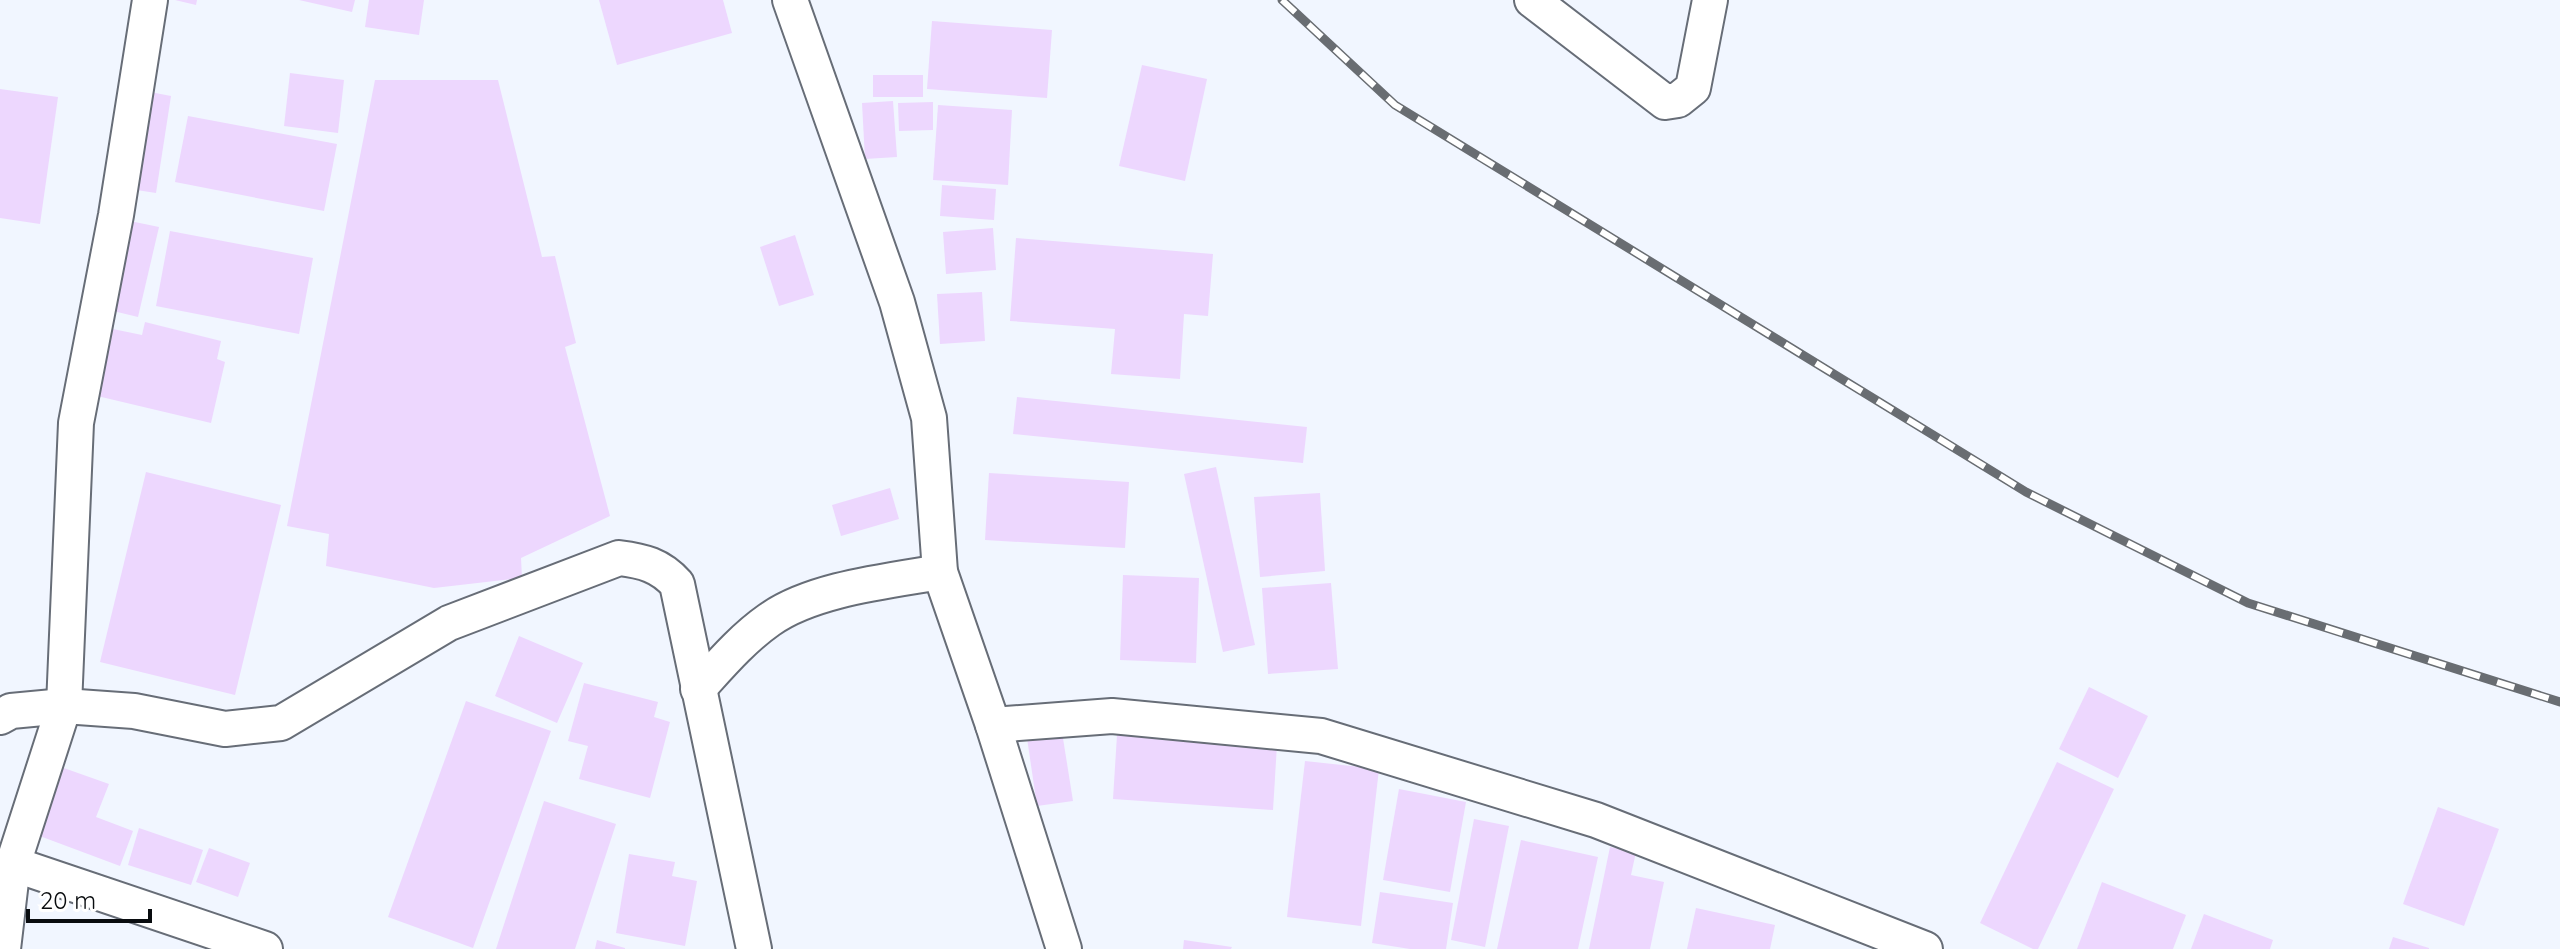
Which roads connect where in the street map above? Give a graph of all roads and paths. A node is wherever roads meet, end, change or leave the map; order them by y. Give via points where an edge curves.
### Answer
1 (150, 0) edge
2 (790, 0) edge
3 (1532, 0) edge
4 (1710, 0) edge
5 (940, 572) junction
6 (698, 689) junction
7 (64, 706) junction
8 (0, 717) edge
9 (993, 725) junction
10 (13, 864) junction
11 (3, 949) edge
12 (265, 949) edge
13 (754, 949) edge
14 (1064, 949) edge
15 (1925, 949) edge

1 - 7 street via 76,423
2 - 5 street via 897,302 929,418
3 - 4 street via 1665,102 1678,100 1693,88
5 - 6 street via 810,598 770,619
5 - 9 street
6 - 7 street via 677,584 666,571 645,561 619,558 449,623 281,723 225,729 134,711
6 - 13 street
7 - 8 street via 11,711
7 - 10 street
9 - 14 street
9 - 15 street via 1112,716 1321,736 1596,820
10 - 11 street
10 - 12 street

